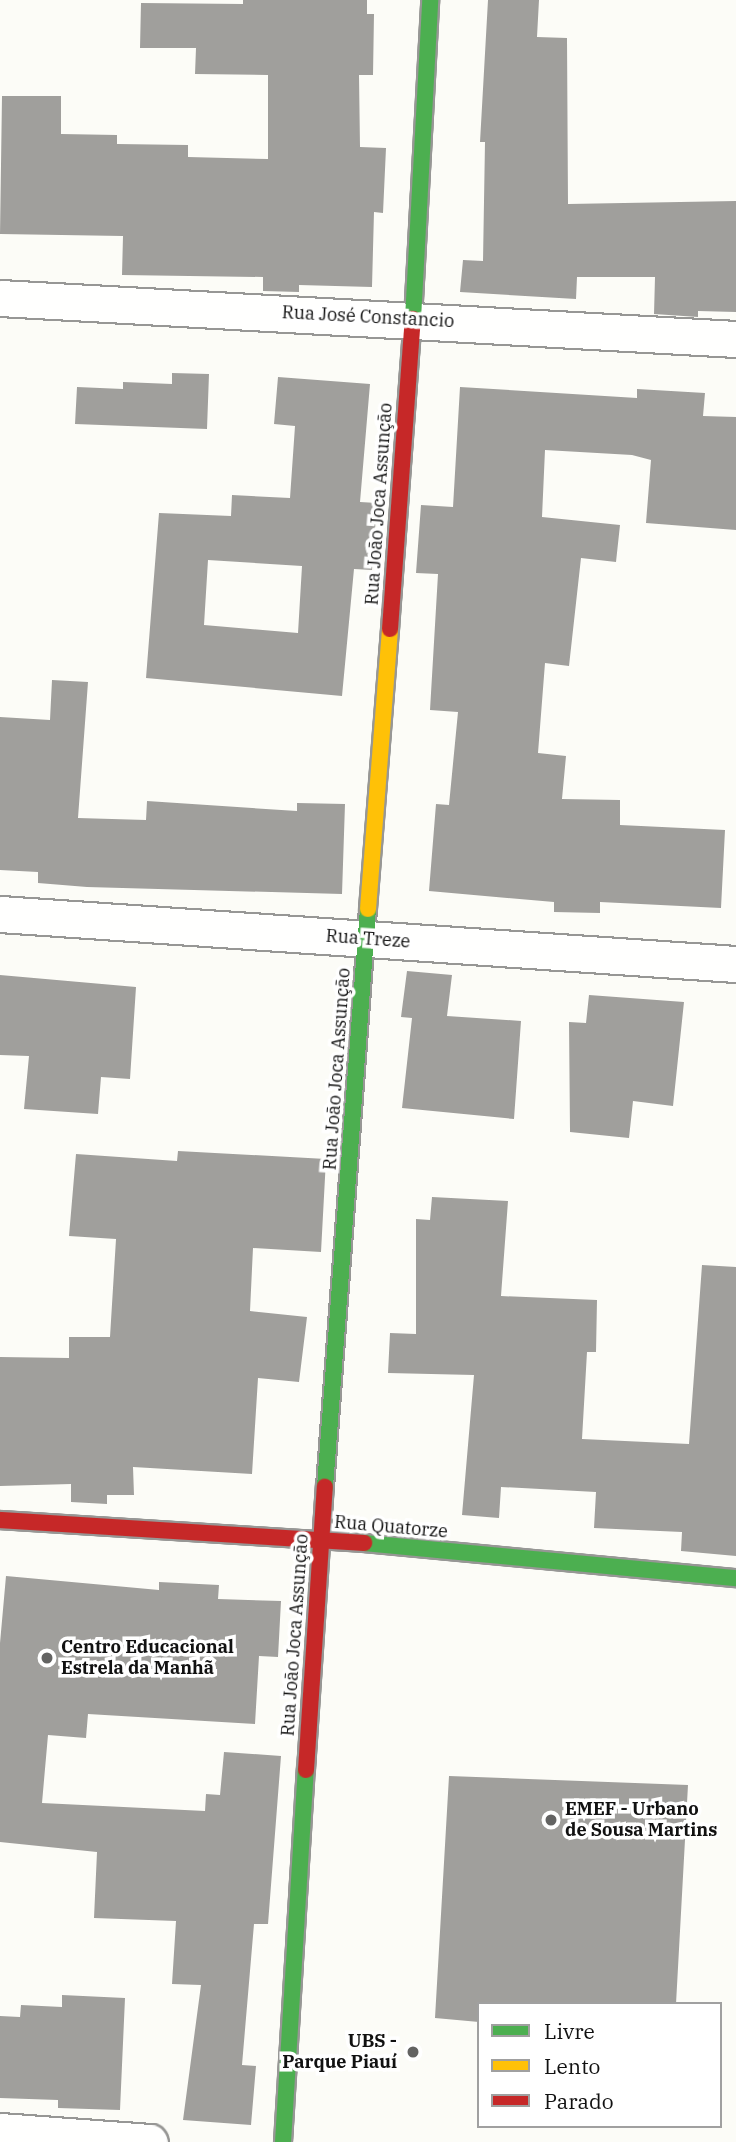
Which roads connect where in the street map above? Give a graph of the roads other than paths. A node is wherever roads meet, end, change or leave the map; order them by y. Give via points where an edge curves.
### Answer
1 (430, 0) edge
2 (0, 298) edge
3 (413, 319) junction
4 (736, 339) edge
5 (0, 914) edge
6 (366, 939) junction
7 (736, 964) edge
8 (0, 1520) edge
9 (321, 1539) junction
10 (736, 1578) edge
11 (0, 2131) edge
12 (150, 2142) edge
13 (283, 2142) edge

1 - 3 street, Rua João Joca Assunção
2 - 3 street, Rua José Constancio
3 - 4 street, Rua José Constancio
3 - 6 street, Rua João Joca Assunção
5 - 6 street, Rua Treze
6 - 7 street, Rua Treze
6 - 9 street, Rua João Joca Assunção
8 - 9 street, Rua Quatorze
9 - 10 street, Rua Quatorze
9 - 13 street, Rua João Joca Assunção
11 - 12 street

